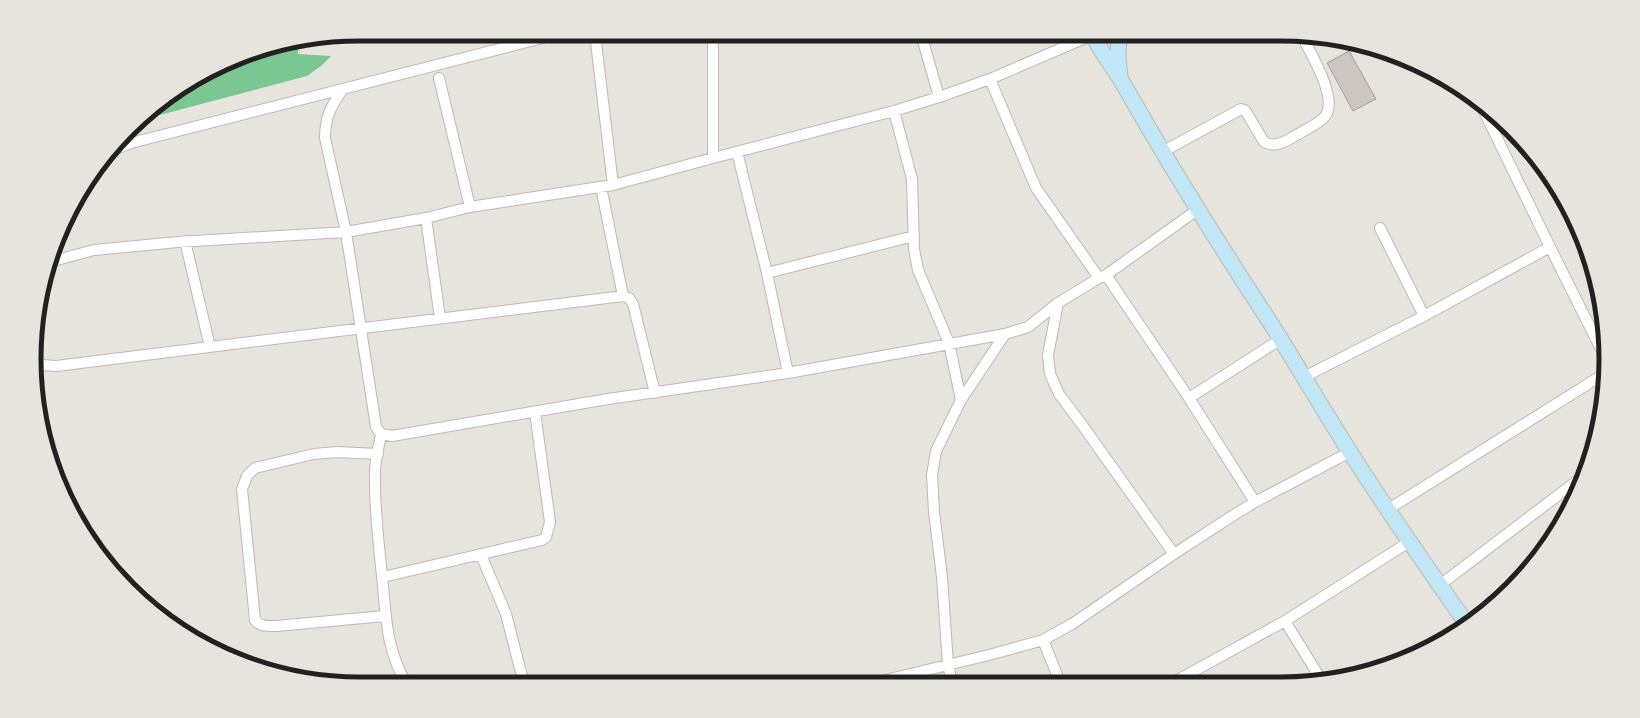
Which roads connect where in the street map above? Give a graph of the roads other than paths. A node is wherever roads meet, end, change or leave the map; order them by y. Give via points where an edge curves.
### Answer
1 (531, 41) edge
2 (597, 41) edge
3 (713, 41) edge
4 (923, 41) edge
5 (1082, 41) edge
6 (1095, 41) edge
7 (1098, 41) edge
8 (1114, 41) edge
9 (1119, 41) edge
10 (1305, 42) edge
11 (439, 78) dead end
12 (990, 79) junction
13 (1120, 79) junction
14 (342, 89) junction
15 (939, 97) junction
16 (894, 111) junction
17 (1487, 117) edge
18 (126, 143) edge
19 (737, 152) junction
20 (1162, 152) junction
21 (713, 158) junction
22 (613, 185) junction
23 (601, 187) junction
24 (470, 207) junction
25 (1197, 210) junction
26 (426, 218) junction
27 (1380, 228) dead end
28 (346, 232) junction
29 (914, 236) junction
30 (185, 241) junction
31 (1550, 247) junction
32 (57, 260) edge
33 (767, 273) junction
34 (1103, 276) junction
35 (623, 296) junction
36 (1058, 303) junction
37 (1424, 316) junction
38 (440, 318) junction
39 (361, 329) junction
40 (1005, 334) junction
41 (1281, 339) junction
42 (949, 343) junction
43 (1598, 344) edge
44 (210, 347) junction
45 (41, 364) edge
46 (788, 373) junction
47 (1304, 377) junction
48 (1598, 378) edge
49 (654, 393) junction
50 (1189, 398) junction
51 (961, 400) junction
52 (535, 412) junction
53 (382, 434) junction
54 (1350, 452) junction
55 (378, 454) junction
56 (1574, 483) edge
57 (1255, 502) junction
58 (1388, 510) junction
59 (1409, 542) junction
60 (1174, 554) junction
61 (481, 555) junction
62 (382, 578) junction
63 (1440, 585) junction
64 (385, 616) junction
65 (1464, 619) edge
66 (1285, 621) junction
67 (1043, 640) junction
68 (948, 665) junction
69 (1318, 674) edge
70 (402, 677) edge
71 (522, 677) edge
72 (898, 677) edge
73 (951, 677) edge
74 (1058, 677) edge
75 (1183, 677) edge

1 - 14 street
2 - 22 street
3 - 21 street
4 - 15 street
5 - 12 street
6 - 13 main road
7 - 8 main road via 1102,44
9 - 13 main road
10 - 20 street via 1328,93 1329,108 1322,119 1280,144 1268,145 1245,110 1241,109
11 - 24 street
12 - 15 street
12 - 34 street via 1036,188
13 - 20 main road
14 - 18 street
14 - 28 street via 329,109 325,138
15 - 16 street
16 - 19 street
16 - 29 street via 912,179
17 - 31 street
19 - 21 street
19 - 33 street
20 - 25 main road
21 - 22 street
22 - 23 street
23 - 24 street
23 - 35 street
24 - 26 street
25 - 34 street
25 - 41 main road
26 - 28 street
26 - 38 street
27 - 37 street
28 - 30 street
28 - 39 street
29 - 33 street
29 - 42 street via 918,270
30 - 32 street via 94,250
30 - 44 street
31 - 37 street
31 - 43 street
33 - 46 street
34 - 36 street
34 - 50 street
35 - 38 street
35 - 49 street via 630,298 633,304
36 - 40 street via 1028,326
36 - 60 street via 1048,356 1050,374 1058,394
37 - 47 street
38 - 39 street
39 - 44 street
39 - 53 street via 376,427
40 - 42 street
40 - 51 street
41 - 47 main road
41 - 50 street
42 - 46 street via 896,355
42 - 51 street
44 - 45 street via 56,366
46 - 49 street
47 - 54 main road
48 - 58 street
49 - 52 street
50 - 57 street
51 - 68 street via 936,451 932,475
52 - 53 street via 392,436
52 - 61 street via 550,522 546,537
53 - 55 street
54 - 57 street
54 - 58 main road
55 - 62 street via 375,471 376,509
55 - 64 street via 314,454 255,468 247,476 242,489 257,623 276,626
56 - 63 street
57 - 60 street
58 - 59 main road
59 - 63 main road
59 - 66 street
60 - 67 street via 1072,624
61 - 62 street
61 - 71 street via 506,614
62 - 64 street
63 - 65 main road
64 - 70 street via 391,651
66 - 69 street
66 - 75 street
67 - 68 street
67 - 74 street
68 - 72 street
68 - 73 street

